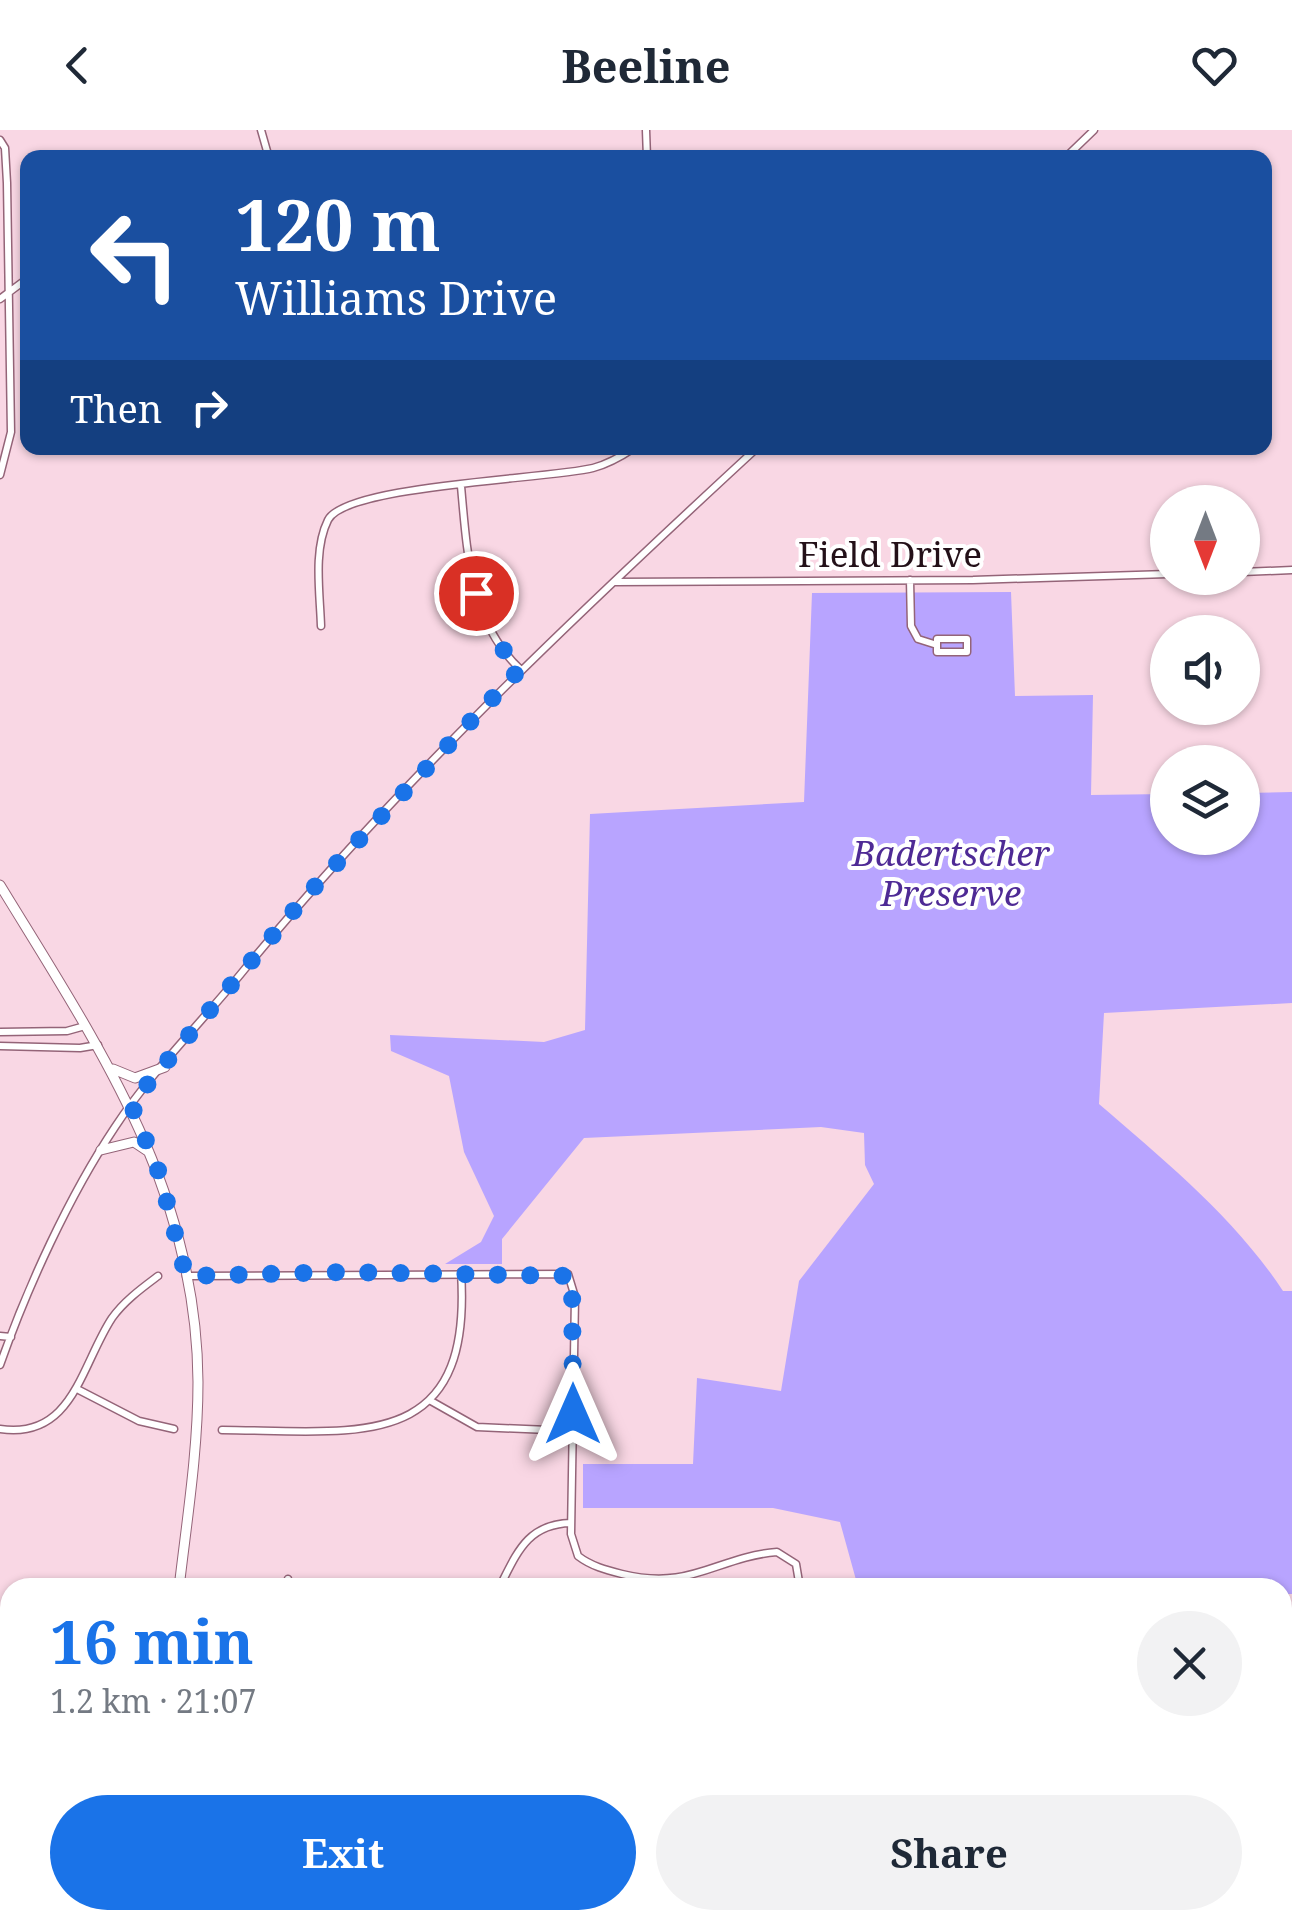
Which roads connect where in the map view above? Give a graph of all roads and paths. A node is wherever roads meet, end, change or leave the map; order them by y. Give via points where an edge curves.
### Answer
1 (1094, 130) edge
2 (0, 140) edge
3 (1073, 150) edge
4 (20, 285) edge
5 (9, 294) junction
6 (0, 299) edge
7 (621, 455) edge
8 (749, 455) edge
9 (0, 475) edge
10 (462, 486) junction
11 (1292, 570) edge
12 (1260, 571) edge
13 (1150, 574) edge
14 (910, 580) junction
15 (613, 582) junction
16 (320, 626) dead end
17 (937, 645) junction
18 (520, 669) junction
19 (0, 885) edge
20 (86, 1026) junction
21 (0, 1032) edge
22 (98, 1044) junction
23 (0, 1046) edge
24 (165, 1067) junction
25 (112, 1068) junction
26 (131, 1104) junction
27 (101, 1150) junction
28 (153, 1155) junction
29 (461, 1272) junction
30 (158, 1276) dead end
31 (186, 1276) junction
32 (0, 1336) edge
33 (10, 1337) junction
34 (0, 1365) edge
35 (77, 1389) junction
36 (430, 1401) junction
37 (0, 1429) edge
38 (174, 1429) dead end
39 (222, 1430) dead end
40 (572, 1431) junction
41 (570, 1523) junction
42 (180, 1578) edge
43 (504, 1578) edge
44 (658, 1578) edge
45 (677, 1578) edge
46 (798, 1578) edge

1 - 3 street
2 - 5 street
4 - 5 street
5 - 6 street
5 - 9 street via 11,432
7 - 10 street via 596,468
8 - 15 street
10 - 16 street via 366,498 332,514 320,547
10 - 18 street via 483,620
11 - 12 street
13 - 14 street, Field Drive
14 - 15 street, Field Drive
14 - 17 street via 912,626 918,639
15 - 18 street
17 - 17 street via 937,639 967,639 967,652 937,652
18 - 24 street via 306,896
19 - 20 main road
20 - 21 street
20 - 22 main road
22 - 23 street
22 - 25 main road
24 - 25 main road via 135,1078
24 - 26 street
25 - 26 main road
26 - 27 street
26 - 28 main road
27 - 28 main road via 134,1142
27 - 33 street
28 - 31 main road
29 - 31 street
29 - 36 street via 457,1351
29 - 40 street via 572,1276
30 - 35 street via 116,1312
31 - 42 main road via 198,1402
32 - 33 street
33 - 34 street
35 - 37 street via 45,1424
35 - 38 street via 139,1420
36 - 39 street via 397,1422 372,1428
36 - 40 street via 478,1427
40 - 41 street
41 - 43 street via 529,1535
41 - 44 street via 574,1550 598,1567
45 - 46 street via 778,1552 796,1564

